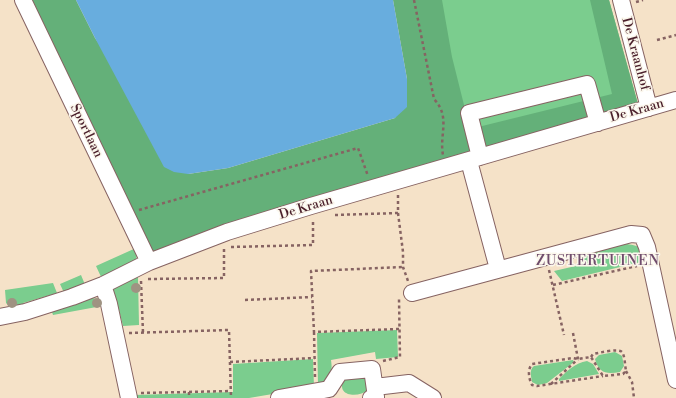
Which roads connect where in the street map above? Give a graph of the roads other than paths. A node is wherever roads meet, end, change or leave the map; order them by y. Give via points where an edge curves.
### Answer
1 (23, 0) edge
2 (621, 0) edge
3 (676, 100) edge
4 (649, 108) junction
5 (598, 123) junction
6 (474, 159) junction
7 (149, 262) junction
8 (498, 269) junction
9 (103, 285) junction
10 (412, 293) road end
11 (0, 314) edge
12 (676, 380) edge
13 (328, 393) edge
14 (374, 395) edge
15 (129, 396) edge
16 (279, 398) edge
17 (433, 398) edge

1 - 7 street, Sportlaan
2 - 4 street, De Kraanhof
3 - 4 street, De Kraan
4 - 5 street, De Kraan
5 - 6 street, De Kraan
5 - 6 street, De Kraan via 587,84 469,113
6 - 7 street, De Kraan via 227,232
6 - 8 street
7 - 9 street, De Kraan
8 - 10 street
8 - 12 street via 631,234 642,235 651,263
9 - 11 street, De Kraan via 25,312
9 - 15 street
13 - 14 street via 340,372 372,369
13 - 16 street
14 - 17 street via 409,383

